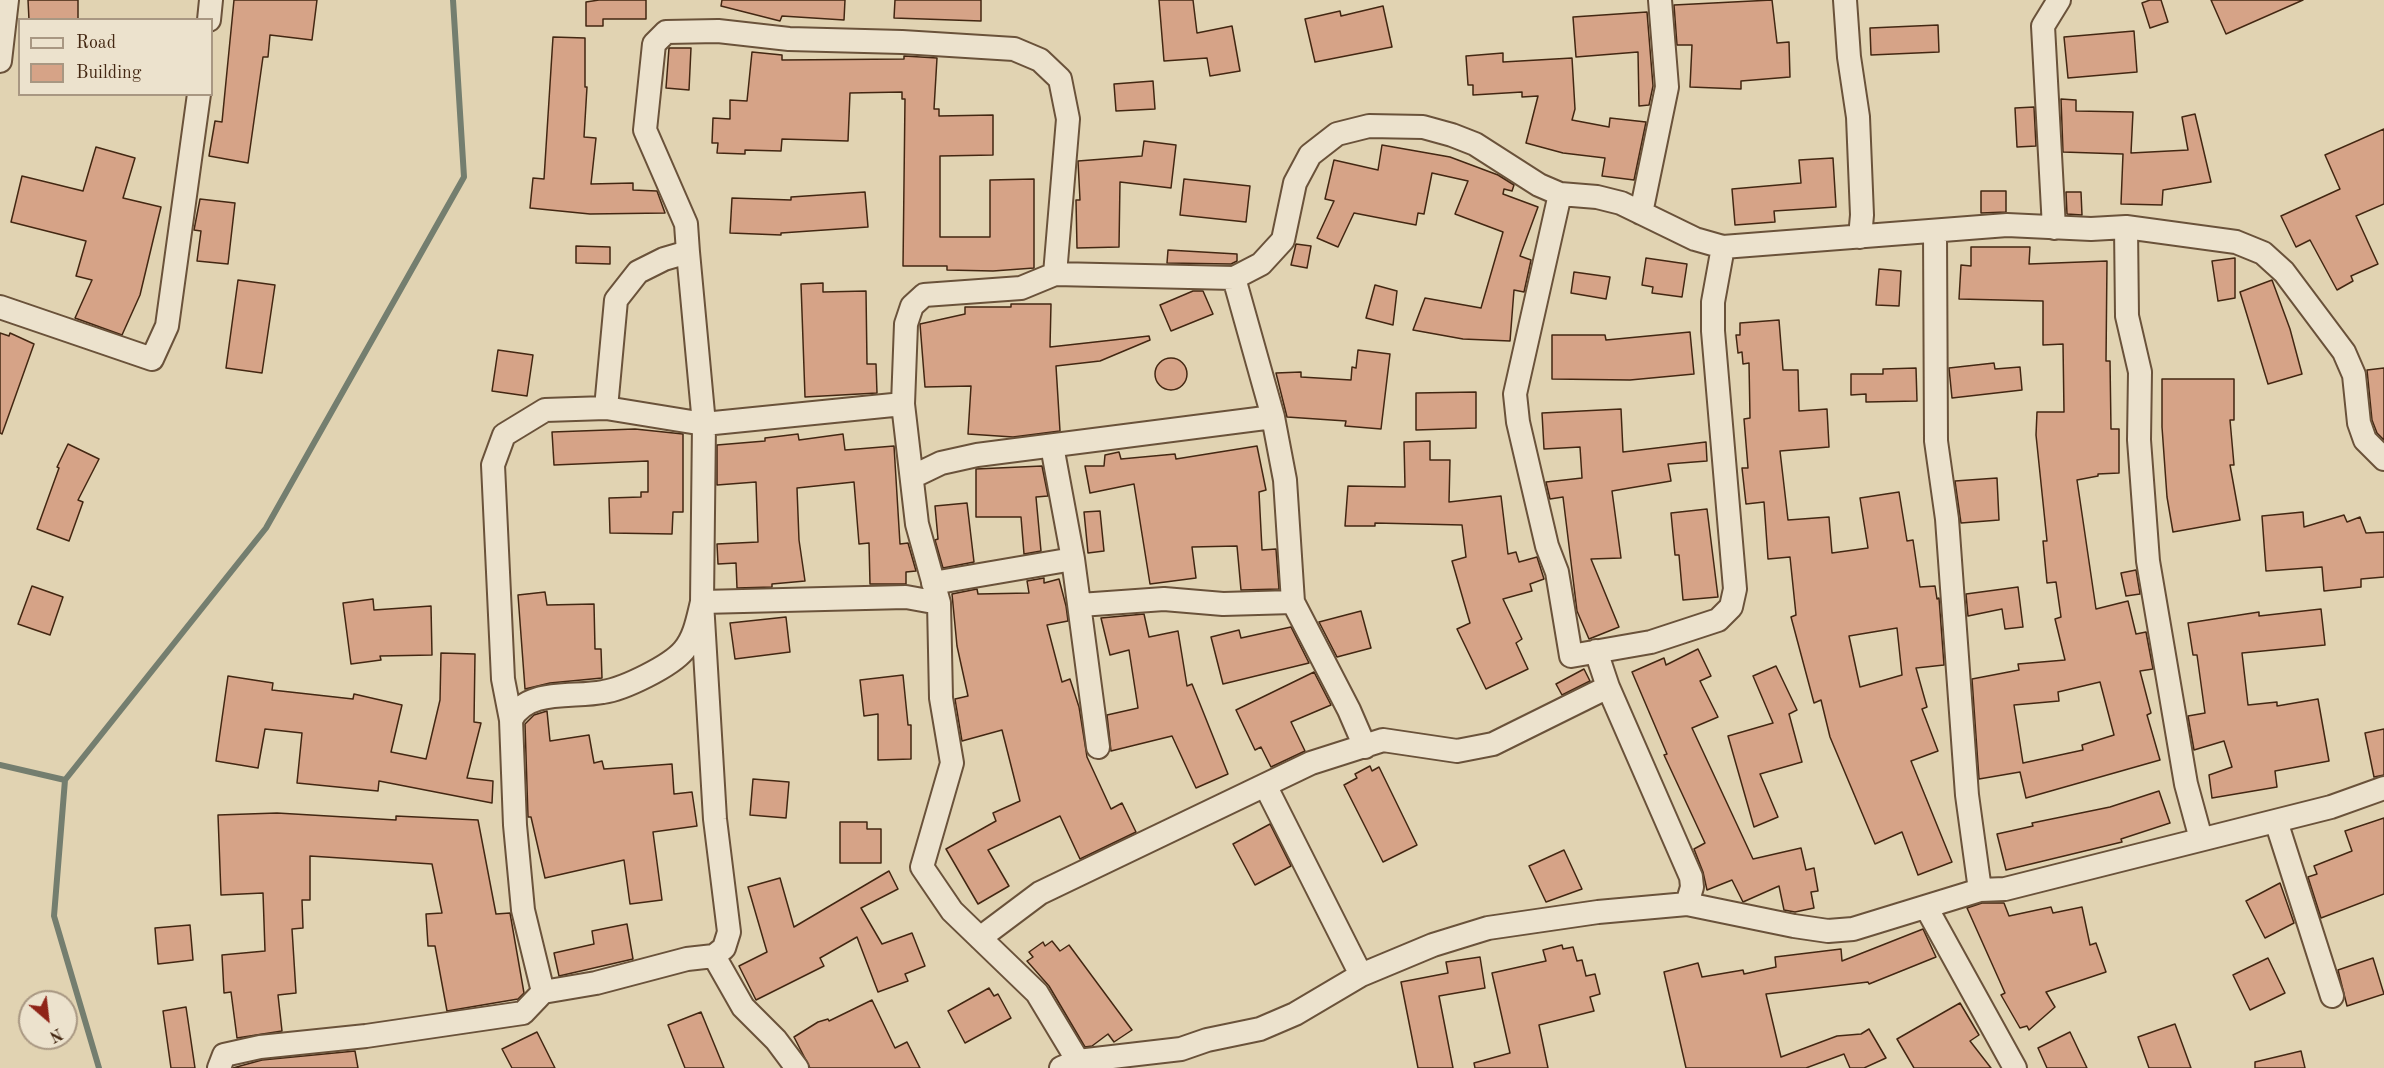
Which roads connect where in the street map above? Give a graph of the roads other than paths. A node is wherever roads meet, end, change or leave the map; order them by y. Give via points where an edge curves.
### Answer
1 (7, 0) edge
2 (211, 0) edge
3 (1660, 0) edge
4 (1845, 0) edge
5 (2059, 0) edge
6 (208, 18) edge
7 (0, 61) edge
8 (200, 96) edge
9 (1560, 194) junction
10 (1641, 213) junction
11 (2126, 227) junction
12 (2054, 228) junction
13 (1935, 233) junction
14 (1860, 237) junction
15 (1723, 248) junction
16 (688, 252) junction
17 (1055, 274) junction
18 (1234, 278) junction
19 (0, 307) edge
20 (903, 404) junction
21 (606, 408) junction
22 (1273, 417) junction
23 (704, 424) junction
24 (1052, 446) junction
25 (2384, 459) edge
26 (914, 476) junction
27 (1073, 559) junction
28 (936, 593) junction
29 (702, 602) junction
30 (1293, 602) junction
31 (1080, 605) junction
32 (1596, 651) junction
33 (1608, 687) junction
34 (511, 720) junction
35 (1098, 747) dead end
36 (1365, 747) junction
37 (1265, 785) junction
38 (2384, 788) edge
39 (2276, 821) junction
40 (2201, 839) junction
41 (1980, 890) junction
42 (1687, 904) junction
43 (1926, 907) junction
44 (980, 938) junction
45 (714, 956) junction
46 (1361, 975) junction
47 (543, 992) junction
48 (2332, 996) dead end
49 (1070, 1064) edge
50 (219, 1068) edge
51 (797, 1068) edge
52 (2015, 1068) edge

1 - 7 street
2 - 6 street
3 - 10 street via 1667,87
4 - 14 street via 1858,117
5 - 12 street via 2043,26
8 - 19 street via 167,327 152,359
9 - 10 street via 1597,197
9 - 18 street via 1475,144 1423,127 1369,126 1337,134 1310,155 1295,183 1283,240 1261,264
9 - 32 street via 1515,394 1547,546 1557,572 1570,656
10 - 15 street
11 - 12 street
11 - 25 street via 2236,242 2263,253 2284,272 2344,352 2354,375 2359,423 2365,440
11 - 40 street via 2127,316 2140,372 2139,440 2147,550 2186,784
12 - 13 street via 2007,225
13 - 14 street
13 - 41 street via 1935,430 1947,519 1967,795
14 - 15 street
15 - 32 street via 1713,302 1713,331 1735,589 1731,607 1718,620 1651,642
16 - 17 street via 686,224 645,130 654,44 666,32 902,42 1014,50 1040,60 1060,80 1068,119
16 - 21 street via 638,272 616,300
16 - 23 street
17 - 18 street
17 - 20 street via 1022,288 924,295 912,306 906,324
18 - 22 street
20 - 23 street
20 - 26 street
21 - 23 street
21 - 34 street via 545,410 504,435 493,465 503,679
22 - 24 street
22 - 30 street via 1284,480
23 - 29 street
24 - 26 street via 977,455 941,463
24 - 27 street
26 - 28 street via 917,524
27 - 28 street
27 - 31 street
28 - 29 street
28 - 44 street via 941,698 952,763 922,867 952,911
29 - 34 street via 684,651 668,662 615,690 528,701
29 - 45 street via 716,819 729,932 724,948
30 - 31 street via 1223,604 1164,599
30 - 36 street
31 - 35 street
32 - 33 street
33 - 36 street via 1493,744 1457,751 1383,741
33 - 42 street via 1691,877
34 - 47 street via 523,910
36 - 37 street via 1311,763
37 - 44 street via 1040,893
37 - 46 street
38 - 39 street
39 - 40 street
39 - 48 street
40 - 41 street via 2005,889
41 - 43 street
42 - 43 street via 1828,931 1853,929
42 - 46 street via 1488,928 1433,945
43 - 52 street
44 - 49 street via 1037,993
45 - 47 street
45 - 51 street via 743,1007
46 - 49 street via 1295,1014 1260,1029 1181,1049
47 - 50 street via 523,1012 366,1036 260,1047 224,1055

